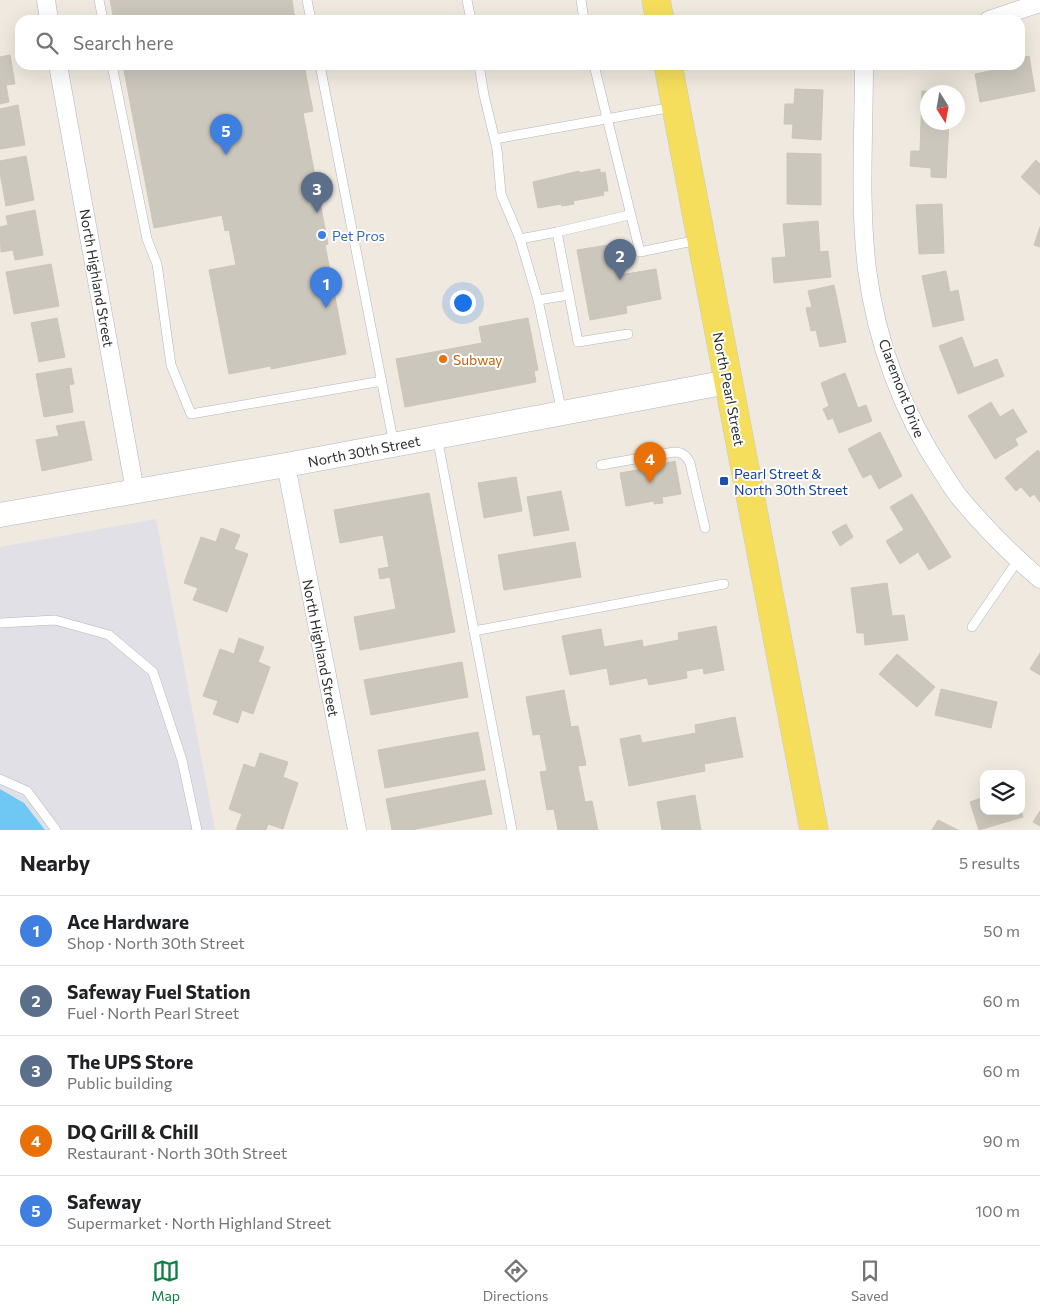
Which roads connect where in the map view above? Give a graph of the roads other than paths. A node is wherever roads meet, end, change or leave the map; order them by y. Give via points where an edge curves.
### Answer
1 (46, 0) edge
2 (98, 0) edge
3 (307, 0) edge
4 (467, 0) edge
5 (581, 0) edge
6 (656, 0) edge
7 (1040, 3) edge
8 (48, 15) edge
9 (102, 15) edge
10 (310, 15) edge
11 (470, 15) edge
12 (583, 15) edge
13 (659, 15) edge
14 (1004, 15) edge
15 (59, 70) edge
16 (113, 70) edge
17 (321, 70) edge
18 (480, 70) edge
19 (595, 70) edge
20 (671, 70) edge
21 (864, 70) edge
22 (676, 107) junction
23 (606, 119) junction
24 (494, 139) junction
25 (630, 215) junction
26 (557, 232) junction
27 (520, 239) junction
28 (701, 239) junction
29 (569, 295) junction
30 (538, 300) junction
31 (628, 334) dead end
32 (382, 381) junction
33 (728, 382) junction
34 (562, 414) junction
35 (437, 437) junction
36 (394, 445) junction
37 (286, 465) junction
38 (601, 465) dead end
39 (136, 491) junction
40 (0, 516) edge
41 (705, 528) dead end
42 (1018, 560) junction
43 (1040, 579) edge
44 (724, 584) dead end
45 (0, 623) edge
46 (972, 627) dead end
47 (474, 631) junction
48 (0, 779) edge
49 (56, 830) edge
50 (197, 830) edge
51 (357, 830) edge
52 (512, 830) edge
53 (814, 830) edge

1 - 8 street
2 - 9 lane
3 - 10 lane
4 - 11 lane
5 - 12 lane
6 - 13 main road
7 - 14 street
15 - 39 street, North Highland Street
16 - 32 lane via 147,239 157,264 171,365 191,414
17 - 32 lane
18 - 24 lane
19 - 23 lane
20 - 22 main road, North Pearl Street
21 - 42 street, Claremont Drive via 867,269 889,361 924,444 959,497
22 - 23 lane
22 - 28 main road, North Pearl Street
23 - 24 lane
23 - 25 lane
24 - 27 lane via 501,194
25 - 26 lane
25 - 28 lane via 640,252
26 - 27 lane
26 - 29 lane
27 - 30 lane
28 - 33 main road, North Pearl Street
29 - 30 lane
29 - 31 lane via 578,342
30 - 34 lane
32 - 36 lane
33 - 34 main road, North 30th Street
33 - 53 main road, North Pearl Street
34 - 35 main road, North 30th Street
35 - 36 main road, North 30th Street
35 - 47 lane
36 - 37 main road, North 30th Street
37 - 39 main road, North 30th Street
37 - 51 street, North Highland Street
38 - 41 lane via 679,452 690,463
39 - 40 main road, North 30th Street
42 - 43 street, Claremont Drive
42 - 46 lane
44 - 47 lane
45 - 50 lane via 56,620 109,635 153,672 182,760
47 - 52 lane
48 - 49 lane via 27,791

